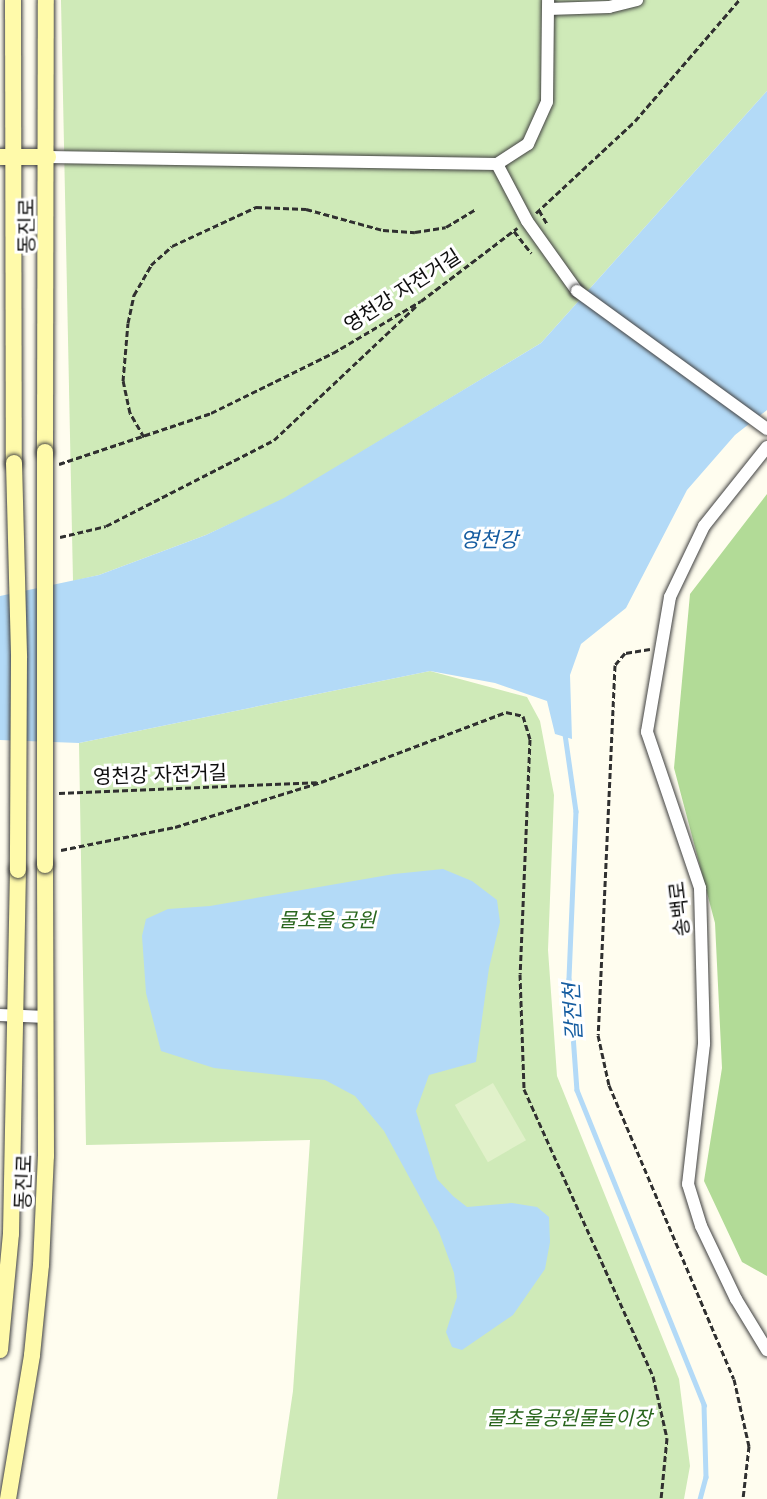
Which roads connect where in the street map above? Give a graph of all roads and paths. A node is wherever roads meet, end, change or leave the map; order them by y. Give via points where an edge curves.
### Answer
1 (13, 0) edge
2 (46, 0) edge
3 (637, 0) edge
4 (739, 0) edge
5 (548, 4) edge
6 (7, 157) edge
7 (48, 157) junction
8 (496, 164) junction
9 (476, 209) dead end
10 (527, 221) junction
11 (421, 301) junction
12 (767, 429) edge
13 (144, 437) junction
14 (767, 447) edge
15 (50, 459) junction
16 (53, 538) dead end
17 (661, 648) junction
18 (321, 782) junction
19 (48, 793) dead end
20 (58, 850) dead end
21 (7, 1016) edge
22 (46, 1017) junction
23 (0, 1350) edge
24 (767, 1350) edge
25 (8, 1499) edge
26 (661, 1499) edge
27 (743, 1499) edge

1 - 6 street, 동진로
2 - 7 street, 동진로
3 - 5 street via 609,7
4 - 10 path, 영천강 자전거길 via 635,121
5 - 8 street via 547,102 528,144
6 - 7 street
6 - 21 street, 동진로, bridge via 19,658 18,870
7 - 8 street
7 - 15 street, 동진로
8 - 10 street
9 - 13 path via 446,227 415,232 383,230 306,209 256,207 172,246 151,265 134,295 127,333 123,381 130,413
10 - 11 path, 영천강 자전거길
10 - 12 street, bridge via 577,291
11 - 13 path, 영천강 자전거길 via 333,353 211,413
11 - 16 path via 274,440 106,526
13 - 15 path, 영천강 자전거길
14 - 17 street, 송백로 via 704,526 670,597
15 - 22 street, 동진로, bridge
17 - 24 street, 송백로 via 647,732 700,888 704,1044 688,1184 701,1226 736,1299
17 - 27 path via 625,653 615,665 598,1035 609,1086 734,1379 749,1446
18 - 19 path, 영천강 자전거길
18 - 20 path via 175,827
18 - 26 path via 506,712 523,716 530,739 520,974 524,1089 653,1376 667,1438
21 - 22 street
21 - 23 street, 동진로 via 11,1234
22 - 25 street, 동진로 via 40,1265 32,1355

